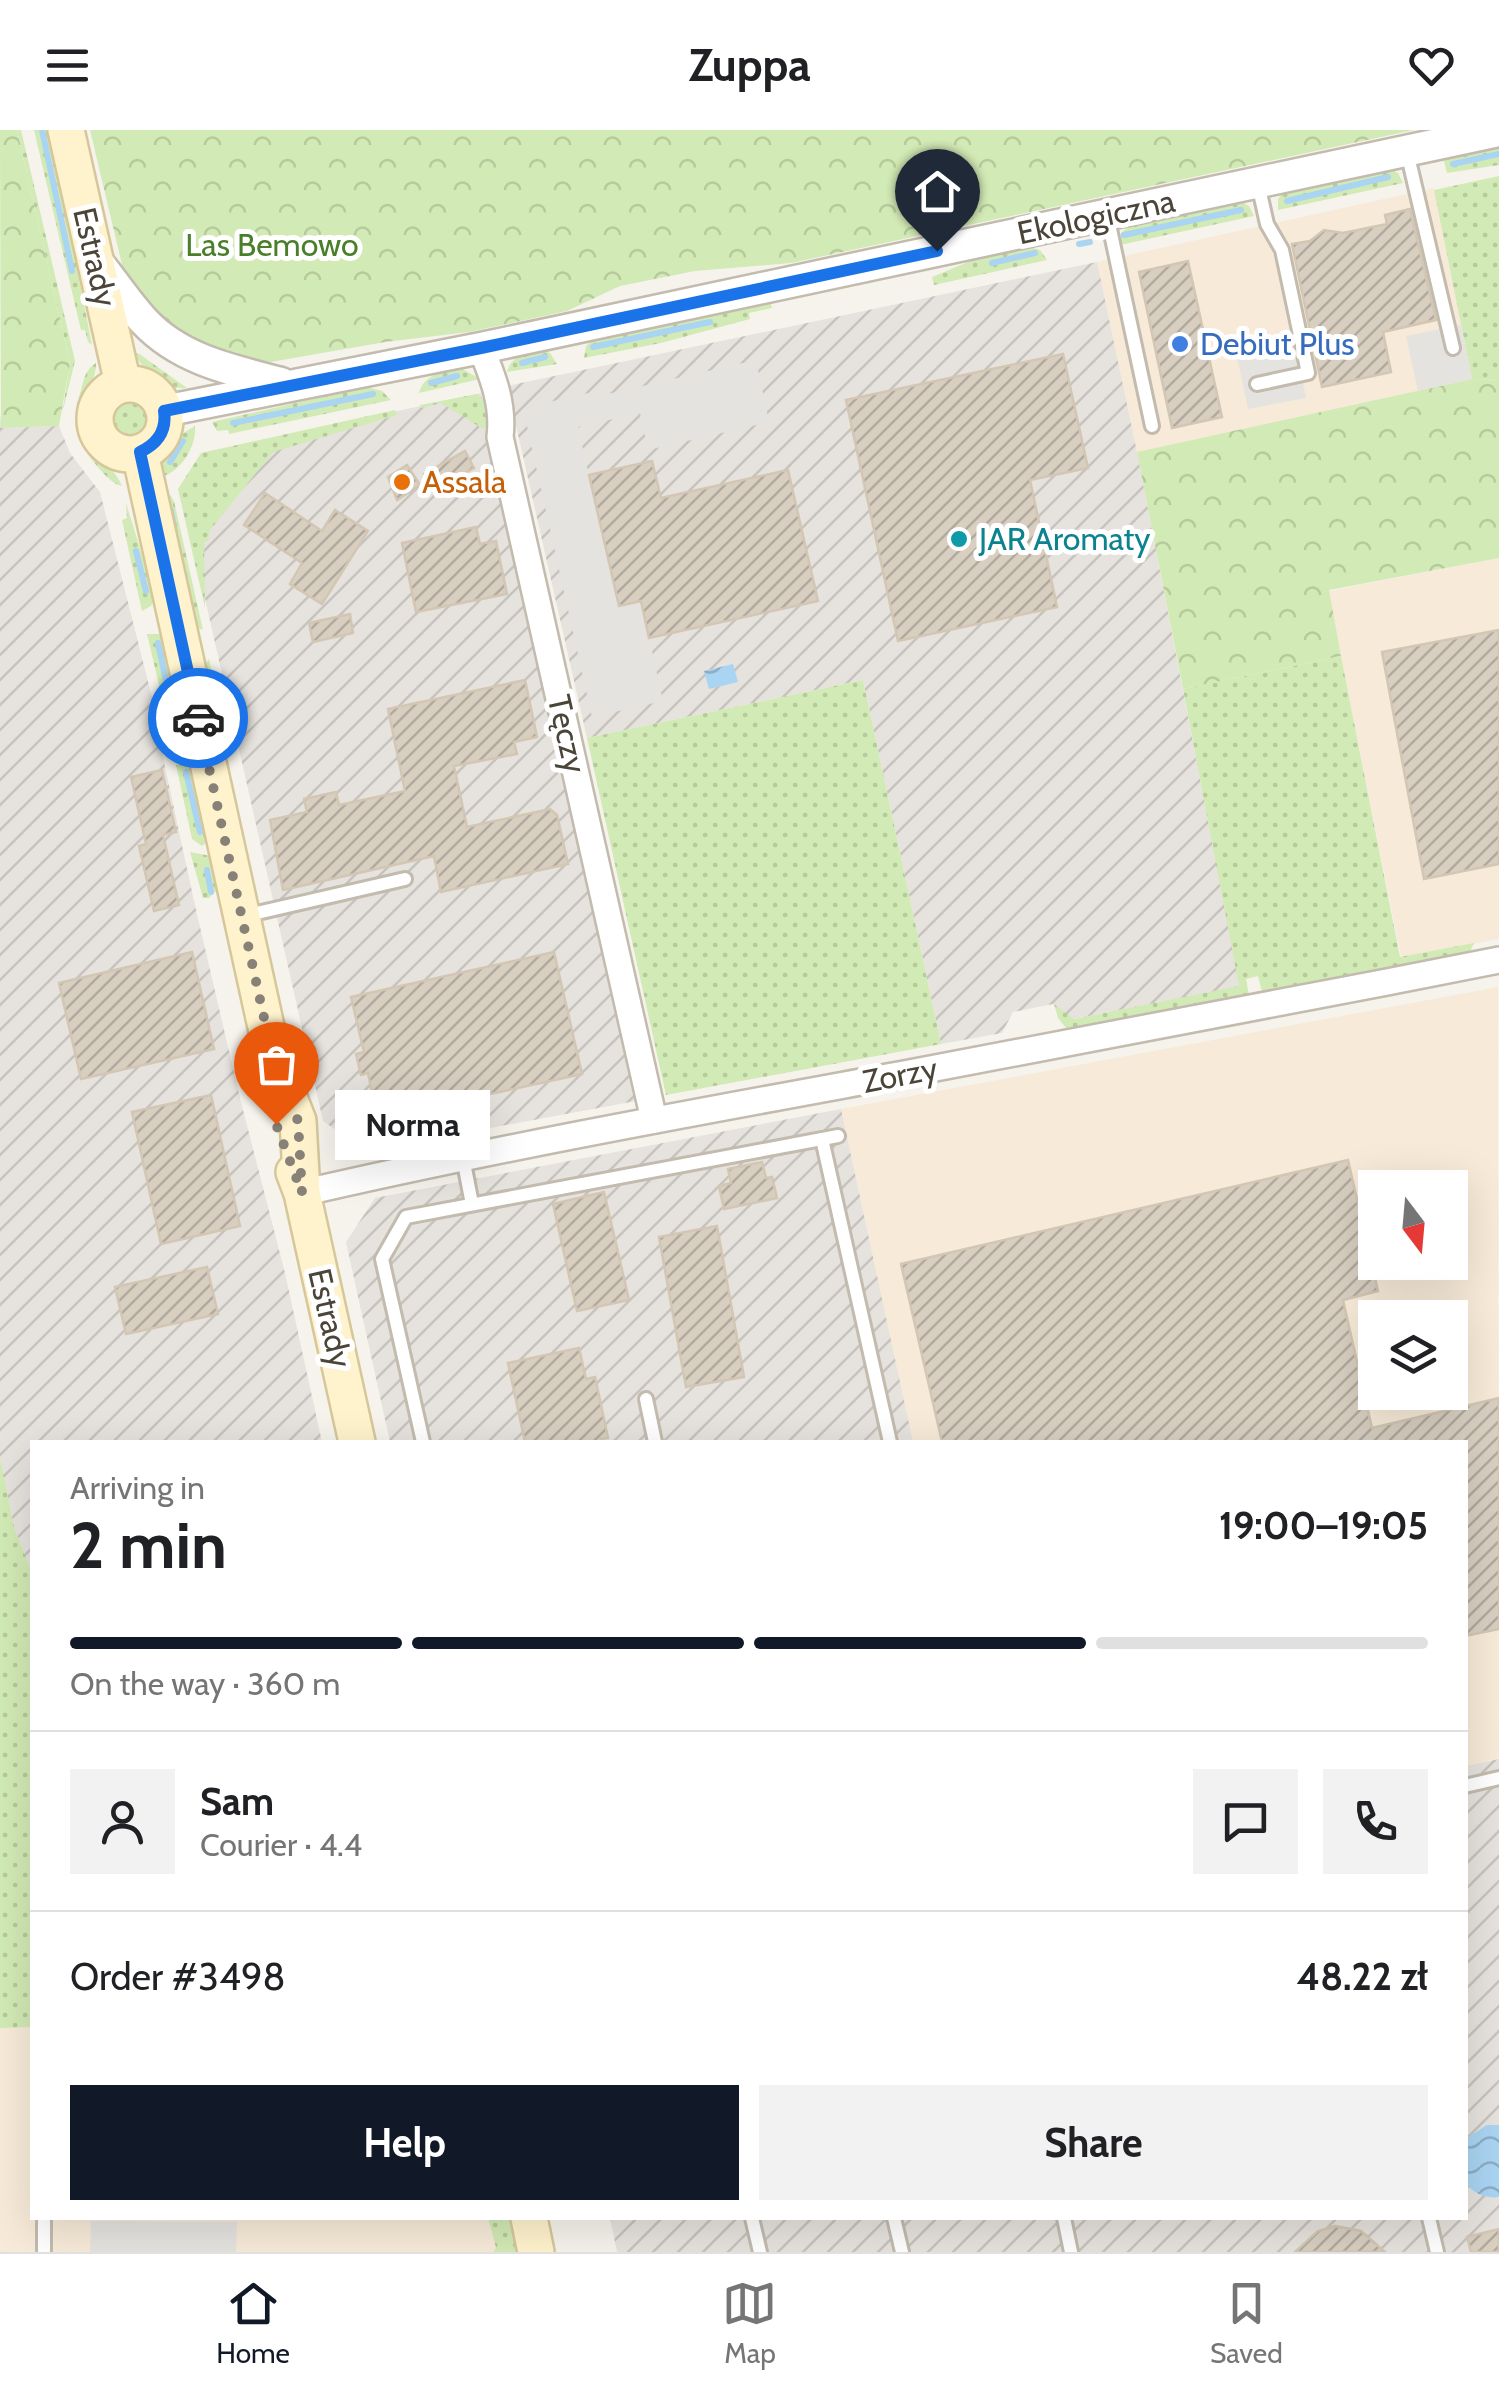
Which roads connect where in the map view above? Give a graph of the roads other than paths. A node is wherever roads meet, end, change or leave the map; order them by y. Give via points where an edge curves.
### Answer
1 (66, 130) edge
2 (1499, 132) edge
3 (1408, 152) junction
4 (1258, 182) junction
5 (1107, 214) junction
6 (95, 259) junction
7 (481, 348) junction
8 (1453, 348) dead end
9 (123, 384) junction
10 (1257, 384) dead end
11 (289, 385) junction
12 (164, 411) junction
13 (1152, 426) dead end
14 (140, 452) junction
15 (405, 879) dead end
16 (242, 916) junction
17 (1499, 960) edge
18 (654, 1120) junction
19 (838, 1136) dead end
20 (822, 1139) junction
21 (462, 1158) junction
22 (302, 1193) junction
23 (472, 1204) junction
24 (646, 1399) dead end
25 (357, 1440) edge
26 (423, 1440) edge
27 (655, 1440) edge
28 (890, 1440) edge
29 (1499, 1778) edge
30 (1468, 1785) edge
31 (44, 2220) edge
32 (529, 2220) edge
33 (752, 2220) edge
34 (894, 2220) edge
35 (1064, 2220) edge
36 (1429, 2220) edge
37 (44, 2252) edge
38 (536, 2252) edge
39 (760, 2252) edge
40 (902, 2252) edge
41 (1071, 2252) edge
42 (1437, 2252) edge

1 - 6 main road, Estrady
2 - 3 street, Ekologiczna
3 - 4 street, Ekologiczna
3 - 8 lane
4 - 5 street, Ekologiczna
4 - 10 lane via 1267,224 1282,250 1308,372
5 - 7 street, Ekologiczna
5 - 13 lane
6 - 9 main road, Estrady
6 - 11 street via 168,342 208,364
7 - 11 street, Ekologiczna
7 - 18 street, Tęczy via 503,417 503,451
9 - 12 main road via 146,387
9 - 14 main road via 100,400 96,427 112,449
11 - 12 street, Ekologiczna
12 - 14 main road via 159,439
14 - 16 main road, Estrady
15 - 16 lane
16 - 22 main road, Estrady via 272,1054 298,1121
17 - 18 street, Zorzy
18 - 21 street, Zorzy
19 - 20 lane
20 - 23 lane
20 - 28 lane
21 - 22 street, Zorzy
21 - 23 lane
22 - 25 main road, Estrady
23 - 26 lane via 406,1217 382,1259
24 - 27 lane
29 - 30 lane
31 - 37 lane
32 - 38 main road
33 - 39 lane
34 - 40 lane
35 - 41 lane
36 - 42 lane

